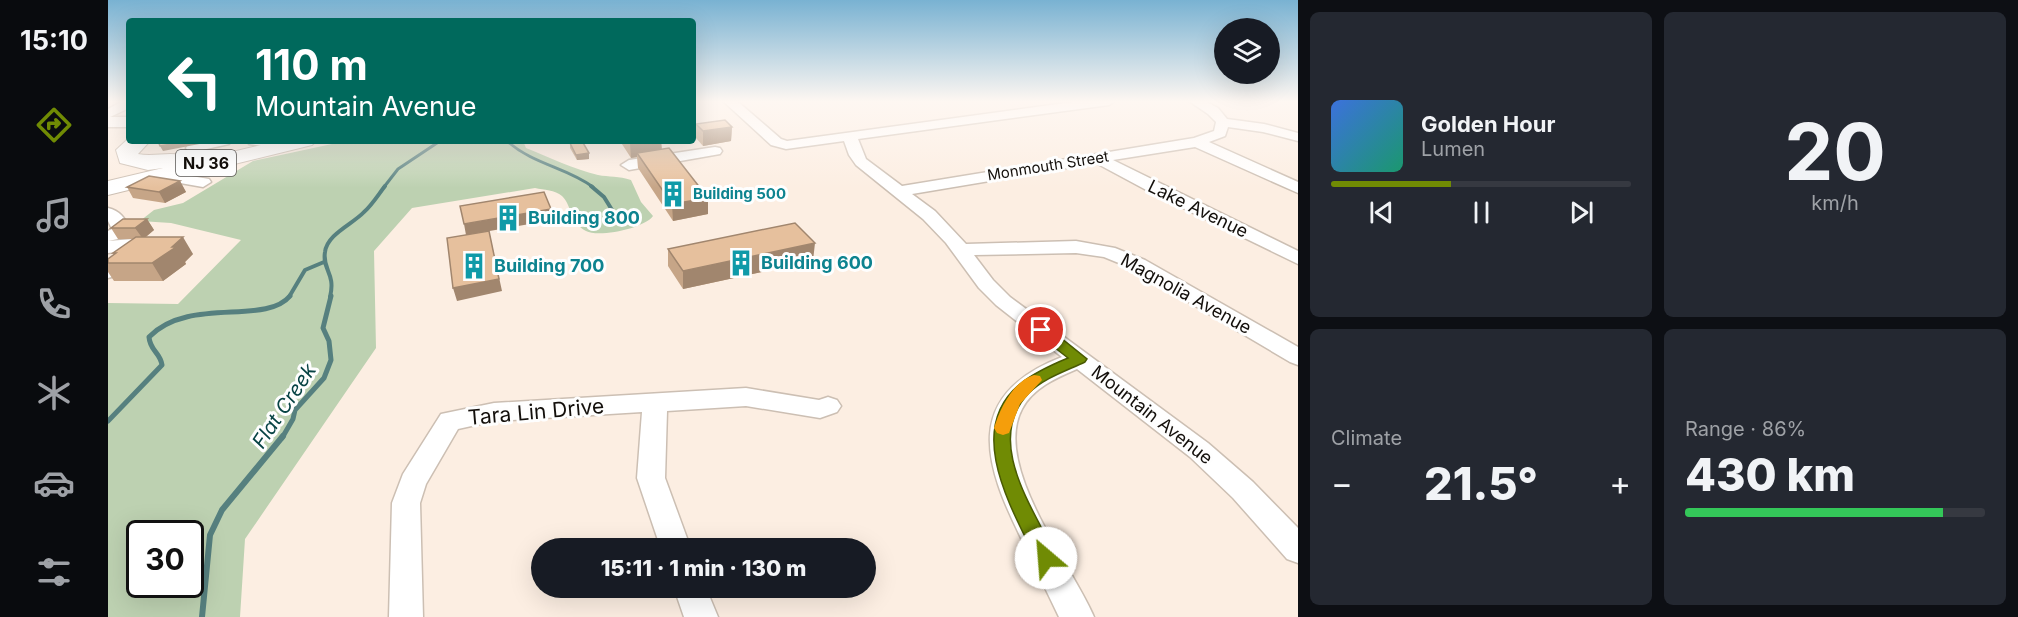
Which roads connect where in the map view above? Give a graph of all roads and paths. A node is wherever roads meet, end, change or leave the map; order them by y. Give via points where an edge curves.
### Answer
1 (764, 130) edge
2 (902, 130) edge
3 (1221, 130) edge
4 (1271, 130) edge
5 (126, 137) edge
6 (850, 137) junction
7 (1298, 137) edge
8 (1197, 142) junction
9 (135, 144) edge
10 (211, 144) edge
11 (250, 144) edge
12 (292, 144) edge
13 (715, 151) dead end
14 (108, 157) edge
15 (198, 157) junction
16 (1098, 158) junction
17 (629, 165) dead end
18 (167, 173) junction
19 (108, 181) edge
20 (203, 182) dead end
21 (108, 188) edge
22 (1298, 188) edge
23 (899, 191) junction
24 (108, 213) edge
25 (108, 236) edge
26 (108, 247) edge
27 (961, 250) junction
28 (1298, 258) edge
29 (108, 272) edge
30 (1298, 357) edge
31 (1080, 359) junction
32 (655, 400) junction
33 (828, 406) dead end
34 (672, 538) edge
35 (1298, 549) edge
36 (694, 598) edge
37 (406, 617) edge
38 (701, 617) edge
39 (1077, 617) edge

1 - 6 street via 781,144
2 - 6 street
3 - 8 street, Monmouth Street
4 - 7 street
5 - 14 highway
6 - 23 street, Mountain Avenue via 861,162
8 - 16 street, Monmouth Street
8 - 22 street
9 - 15 highway via 126,154 133,160 155,163
10 - 15 street via 193,148
11 - 15 highway, NJ 36
12 - 18 highway, NJ 36
13 - 17 street
15 - 19 highway, NJ 36
16 - 23 street, Monmouth Street
16 - 28 street, Lake Avenue
18 - 20 street
18 - 21 highway, NJ 36
23 - 27 street, Mountain Avenue via 929,215
24 - 25 street via 117,219 121,229
26 - 29 street via 133,245 136,250
27 - 30 street, Magnolia Avenue via 1067,247 1107,252 1138,264
27 - 31 street, Mountain Avenue via 1003,301
31 - 35 street, Mountain Avenue via 1220,468
31 - 39 street via 1042,376 1023,390 1007,412 1001,446 1016,500
32 - 33 street, Tara Lin Drive via 746,397 820,409
32 - 34 street via 651,478
32 - 37 street, Tara Lin Drive via 494,412 450,421 413,482 405,503
36 - 38 street

